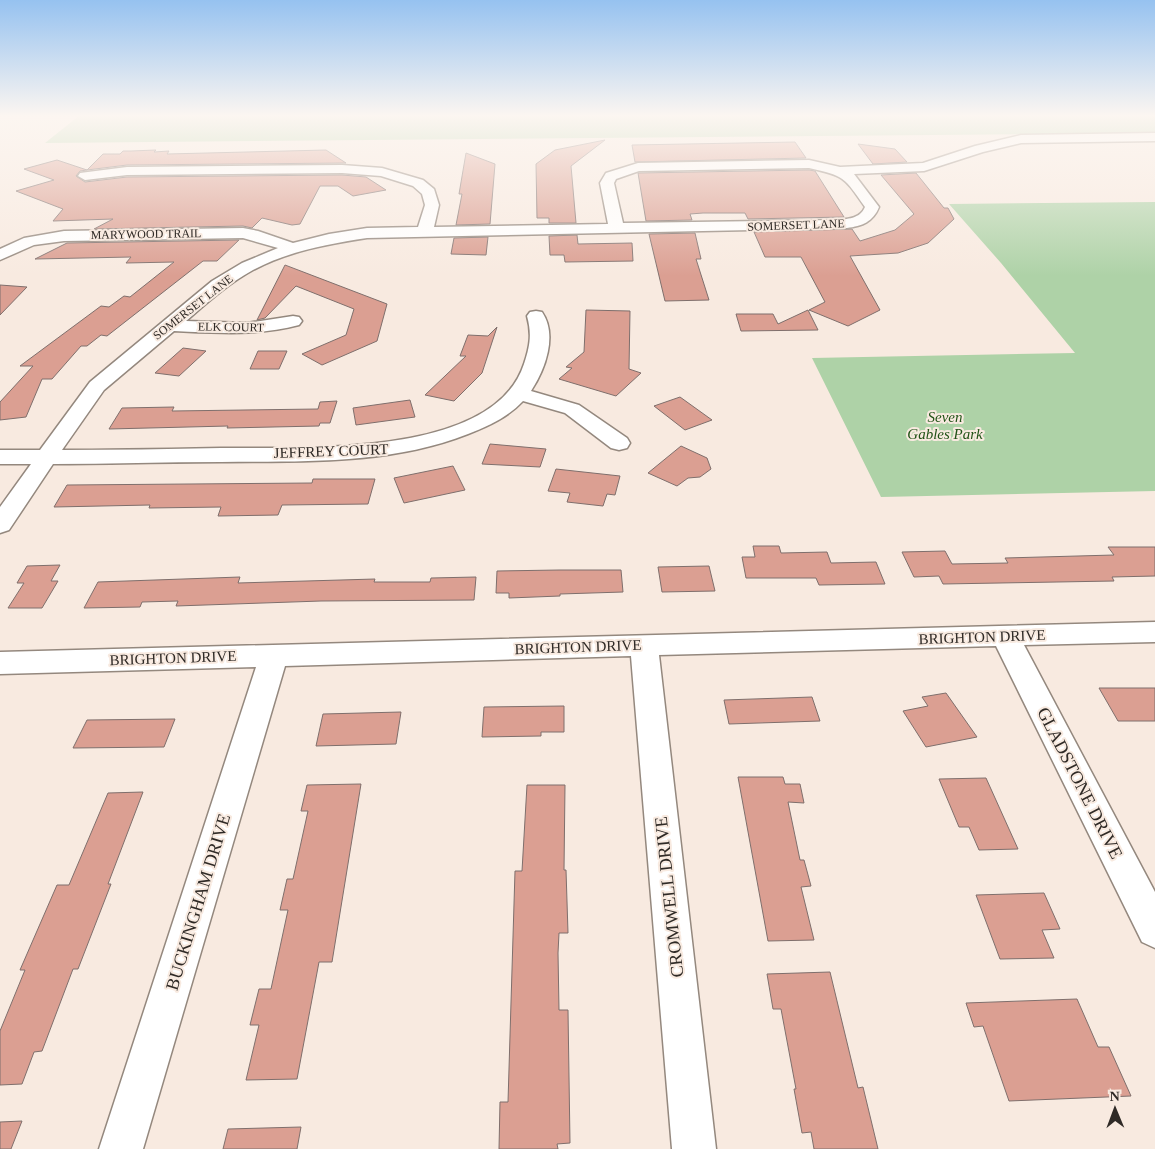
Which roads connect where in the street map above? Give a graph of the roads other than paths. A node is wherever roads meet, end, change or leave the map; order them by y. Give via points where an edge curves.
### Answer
1 (629, 169) edge
2 (829, 169) edge
3 (890, 169) edge
4 (840, 171) junction
5 (85, 176) dead end
6 (617, 228) junction
7 (425, 231) junction
8 (292, 248) junction
9 (0, 255) edge
10 (536, 316) dead end
11 (293, 321) dead end
12 (169, 325) junction
13 (520, 394) junction
14 (618, 443) dead end
15 (0, 457) edge
16 (46, 457) junction
17 (0, 525) edge
18 (1155, 632) edge
19 (1005, 636) junction
20 (644, 646) junction
21 (274, 656) junction
22 (0, 663) edge
23 (1155, 930) edge
24 (121, 1149) edge
25 (694, 1149) edge

1 - 6 street, SOMERSET LANE via 611,176 607,182
2 - 4 street, SOMERSET LANE
3 - 4 street
4 - 6 street, SOMERSET LANE via 852,179 872,207 871,214 863,220 836,225
5 - 7 street via 127,171 342,169 382,172 418,183 429,192 432,205
6 - 7 street, SOMERSET LANE
7 - 8 street, SOMERSET LANE via 359,234
8 - 9 street, MARYWOOD TRAIL via 243,233 78,235 30,242
8 - 12 street, SOMERSET LANE via 239,271
10 - 13 street, JEFFREY COURT via 542,339
11 - 12 street, ELK COURT via 272,328 250,329
12 - 16 street, SOMERSET LANE via 98,386
13 - 14 street via 572,409
13 - 16 street, JEFFREY COURT via 500,413 448,437 405,448 358,452
15 - 16 street
16 - 17 street, SOMERSET LANE
18 - 19 street, BRIGHTON DRIVE
19 - 20 street, BRIGHTON DRIVE
19 - 23 street, GLADSTONE DRIVE
20 - 21 street, BRIGHTON DRIVE
20 - 25 street, CROMWELL DRIVE
21 - 22 street, BRIGHTON DRIVE
21 - 24 street, BUCKINGHAM DRIVE

